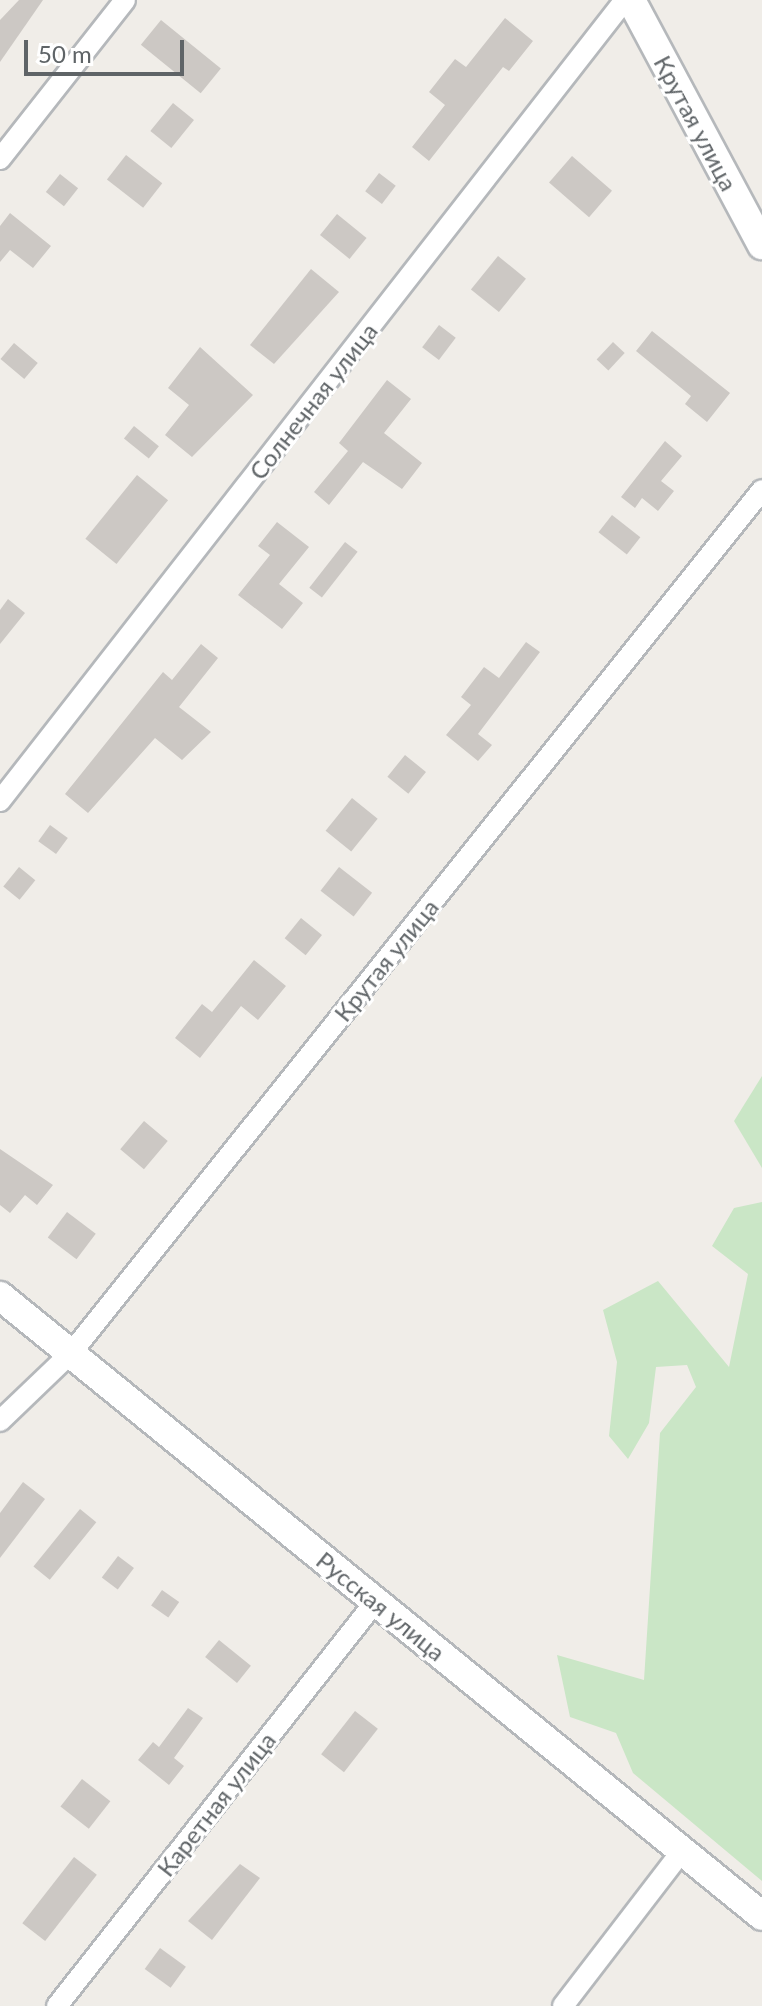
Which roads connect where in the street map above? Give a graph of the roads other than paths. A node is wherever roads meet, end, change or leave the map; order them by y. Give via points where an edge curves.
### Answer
1 (125, 0) edge
2 (628, 0) edge
3 (0, 159) edge
4 (762, 245) edge
5 (762, 490) edge
6 (0, 801) edge
7 (0, 1296) edge
8 (72, 1352) junction
9 (0, 1421) edge
10 (375, 1602) junction
11 (682, 1851) junction
12 (762, 1916) edge
13 (57, 2006) edge
14 (563, 2006) edge

1 - 3 street
2 - 4 street, Крутая улица
2 - 6 street, Солнечная улица
5 - 8 street, Крутая улица
7 - 8 street, Русская улица
8 - 9 street, Крутая улица
8 - 10 street, Русская улица
10 - 11 street, Русская улица
10 - 13 street, Каретная улица
11 - 12 street, Русская улица
11 - 14 street

